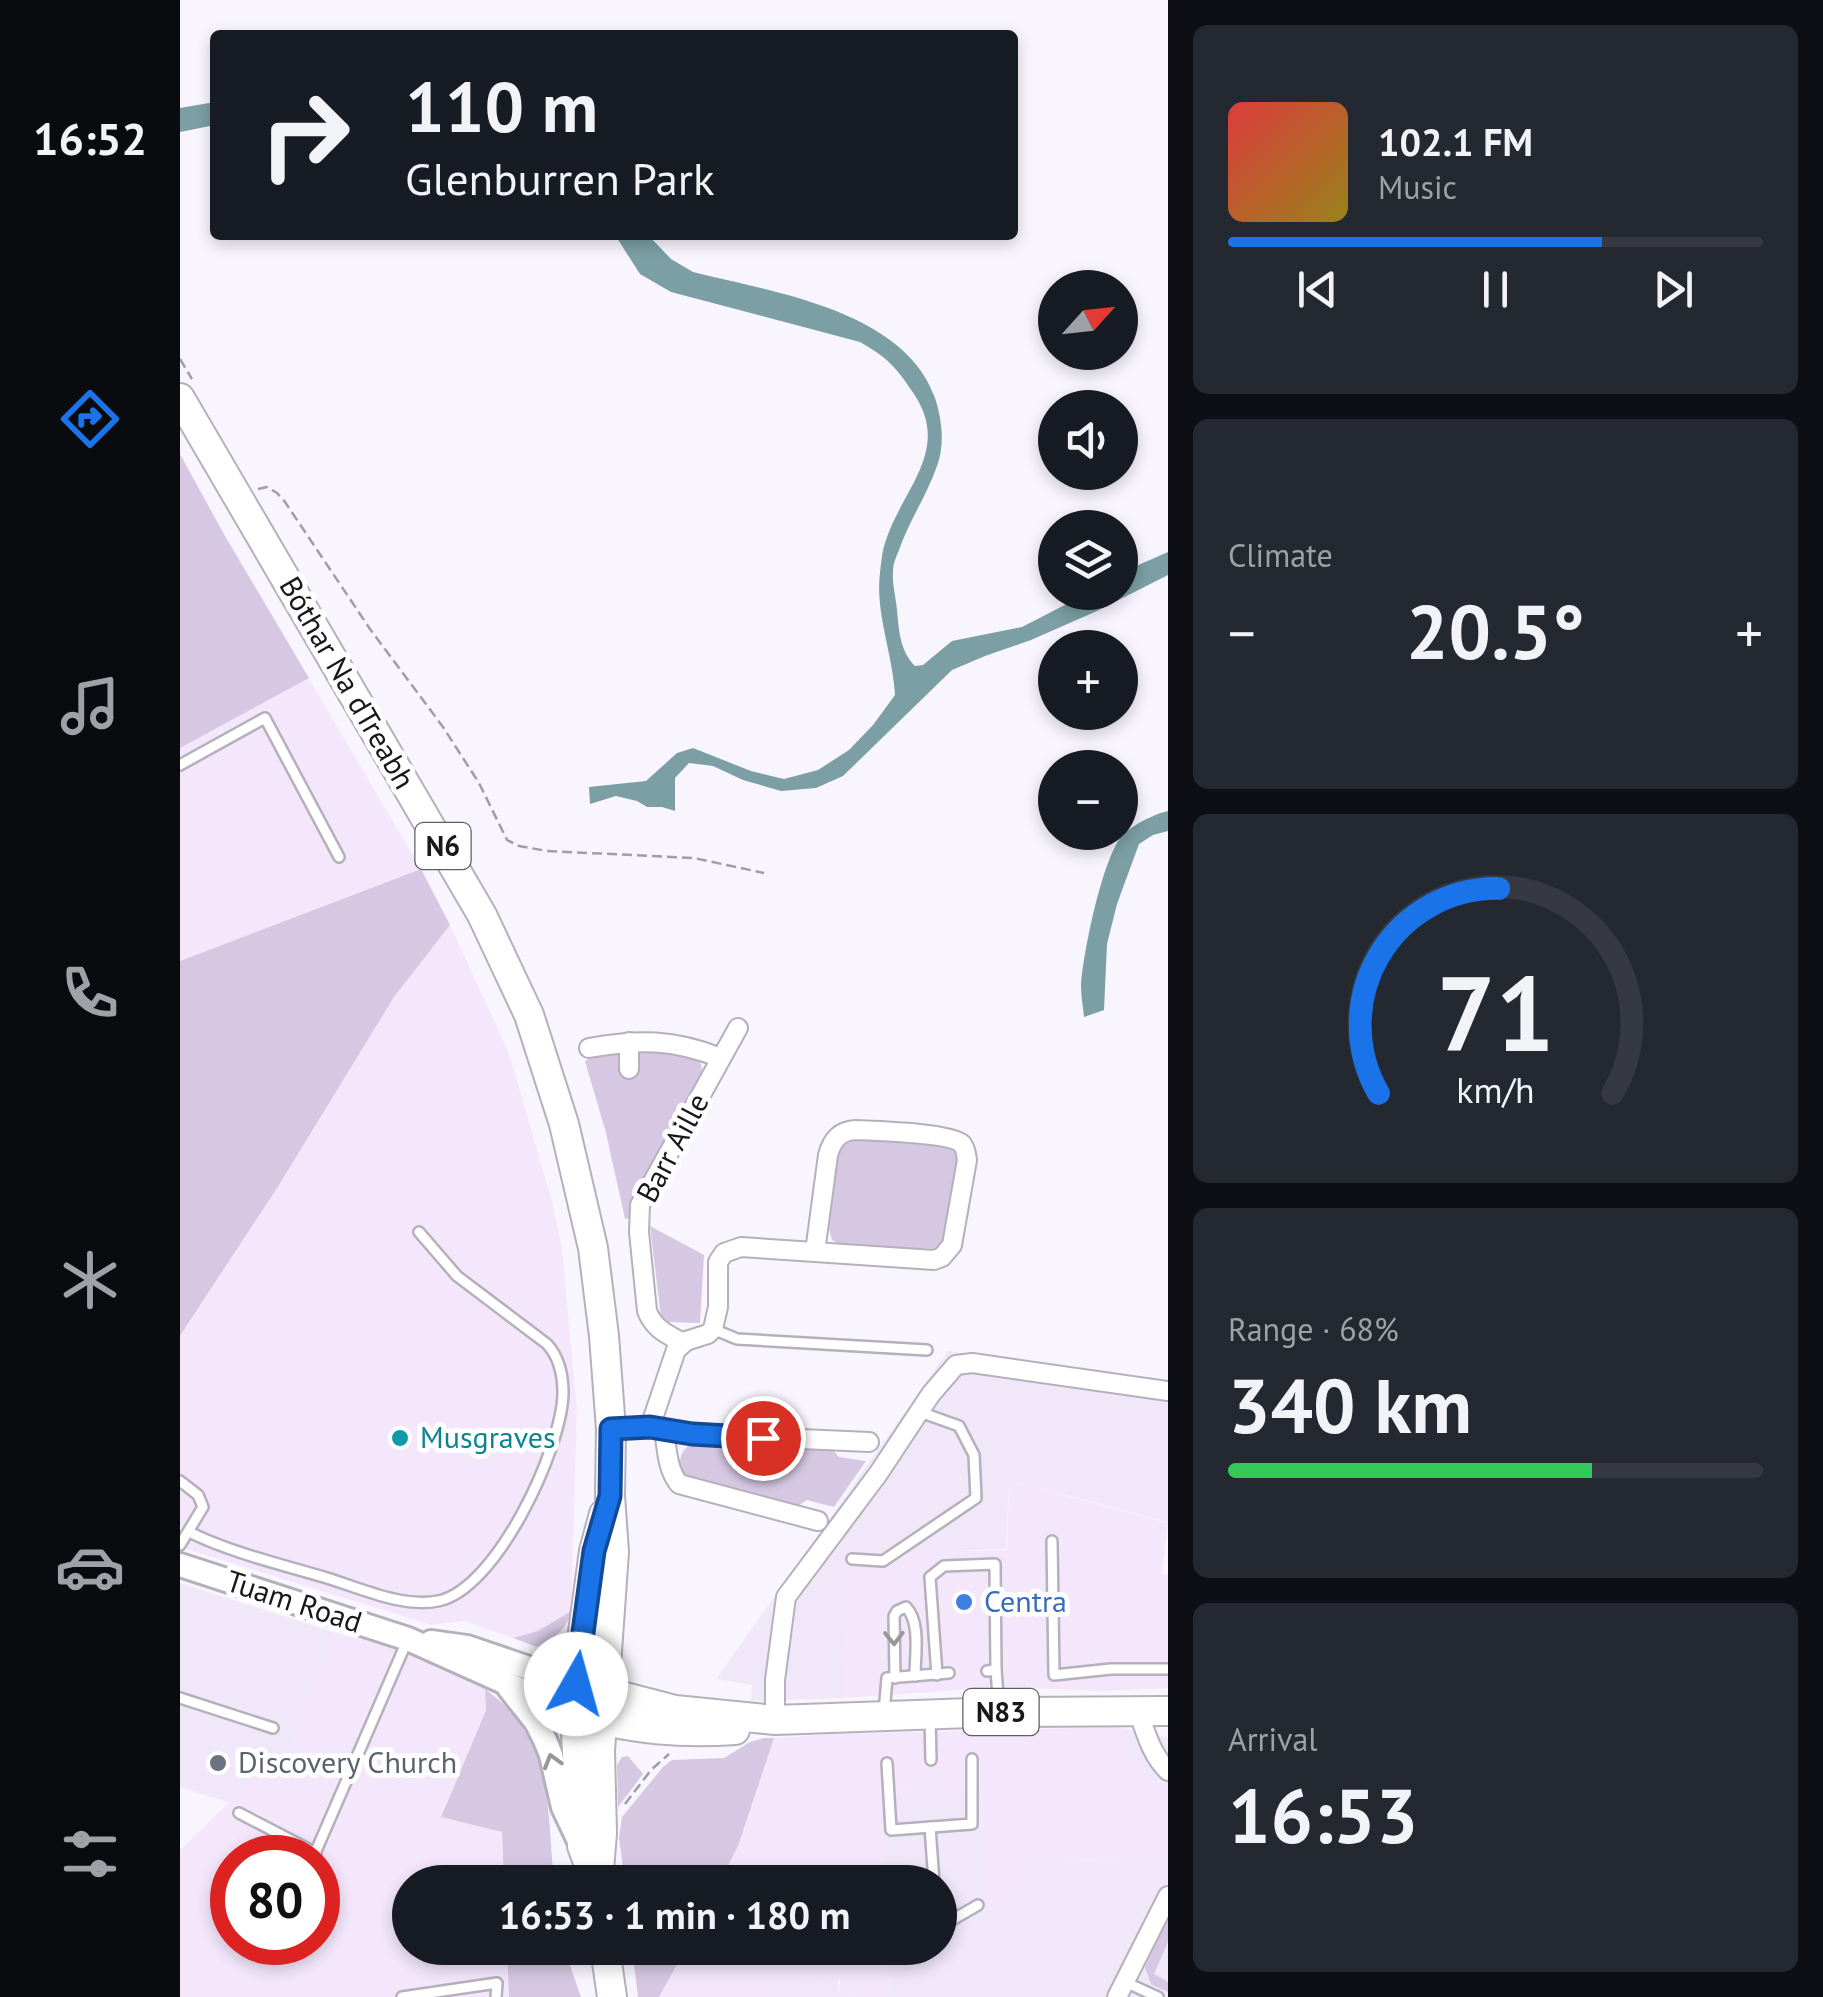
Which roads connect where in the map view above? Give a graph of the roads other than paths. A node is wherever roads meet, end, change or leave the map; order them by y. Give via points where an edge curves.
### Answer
1 (180, 398) edge
2 (180, 765) edge
3 (339, 857) dead end
4 (738, 1028) dead end
5 (629, 1042) junction
6 (588, 1048) dead end
7 (721, 1058) junction
8 (629, 1069) dead end
9 (419, 1232) dead end
10 (816, 1252) junction
11 (713, 1329) junction
12 (683, 1343) junction
13 (927, 1350) dead end
14 (1166, 1387) edge
15 (920, 1412) junction
16 (657, 1428) junction
17 (611, 1429) junction
18 (869, 1442) dead end
19 (180, 1481) edge
20 (818, 1521) dead end
21 (189, 1532) junction
22 (1052, 1541) dead end
23 (180, 1545) edge
24 (852, 1558) dead end
25 (180, 1565) edge
26 (408, 1639) junction
27 (1168, 1669) edge
28 (915, 1676) junction
29 (895, 1678) junction
30 (506, 1684) junction
31 (590, 1688) junction
32 (180, 1698) edge
33 (1138, 1711) junction
34 (1168, 1711) edge
35 (999, 1712) junction
36 (930, 1714) junction
37 (884, 1715) junction
38 (588, 1717) junction
39 (775, 1720) junction
40 (274, 1728) dead end
41 (972, 1759) dead end
42 (931, 1760) dead end
43 (887, 1763) dead end
44 (1168, 1771) edge
45 (240, 1813) dead end
46 (930, 1827) junction
47 (279, 1835) edge
48 (324, 1835) edge
49 (582, 1846) junction
50 (590, 1865) edge
51 (599, 1865) edge
52 (933, 1865) edge
53 (1168, 1896) edge
54 (978, 1905) dead end
55 (957, 1917) edge
56 (608, 1965) edge
57 (1121, 1990) edge
58 (402, 1997) edge
59 (496, 1997) edge
60 (612, 1997) edge
61 (1158, 1997) edge

1 - 17 main road, Bóthar Na dTreabh / N6 via 459,874 529,1015 593,1248
2 - 3 lane via 265,718
4 - 7 street, Barr Aille
5 - 6 street, Barr Aille
5 - 7 street, Barr Aille via 679,1044
5 - 8 street
7 - 12 street, Barr Aille via 640,1205 651,1320
9 - 21 lane via 457,1276 547,1344 560,1368 563,1396 537,1486 482,1575 453,1596 418,1602
10 - 10 street via 942,1257 954,1238 967,1160 960,1142 840,1134 830,1144
10 - 11 street via 741,1247 724,1253
11 - 12 street
11 - 13 lane via 736,1338
12 - 16 street via 666,1373
14 - 15 street via 972,1363 956,1366
15 - 24 lane via 959,1426 974,1455 976,1498 883,1561
15 - 39 street via 786,1597
16 - 17 street
16 - 18 street
16 - 20 street via 678,1484
17 - 31 main road, Bóthar Na dTreabh / N6 via 610,1496 594,1551
19 - 21 lane via 204,1507
21 - 23 lane
22 - 27 lane via 1054,1675
25 - 26 main road, Tuam Road
26 - 30 main road, Tuam Road
26 - 31 main road, Tuam Road via 467,1647
26 - 48 lane
28 - 29 lane
28 -> 29 lane via 915,1622 906,1608 894,1616
28 - 35 lane via 943,1674 930,1577 944,1566 995,1564 992,1671
29 - 37 lane via 887,1678
30 - 38 main road, Tuam Road
49 -> 30 main road via 563,1807 545,1740
31 - 38 main road, Bóthar Na dTreabh / N6
31 - 39 main road, Tuam Road / N83 via 675,1710
32 - 40 lane
33 - 34 main road, Tuam Road / N83
33 - 35 main road, Tuam Road / N83
33 - 44 street
35 - 36 main road, Tuam Road / N83
36 - 37 main road, Tuam Road / N83
36 - 42 lane
37 - 39 main road, Tuam Road / N83
38 - 39 main road, Tuam Road / N83 via 690,1733
38 - 49 main road, Bóthar Na dTreabh / N6
38 - 51 main road, Bóthar Na dTreabh / N6 via 600,1751
41 - 46 lane via 972,1824
43 - 46 lane via 891,1830
45 - 47 lane
46 - 52 lane
49 - 50 main road, Bóthar Na dTreabh / N6
53 - 57 street
54 - 55 lane
56 - 60 main road
57 - 61 lane
58 - 59 lane via 497,1983

